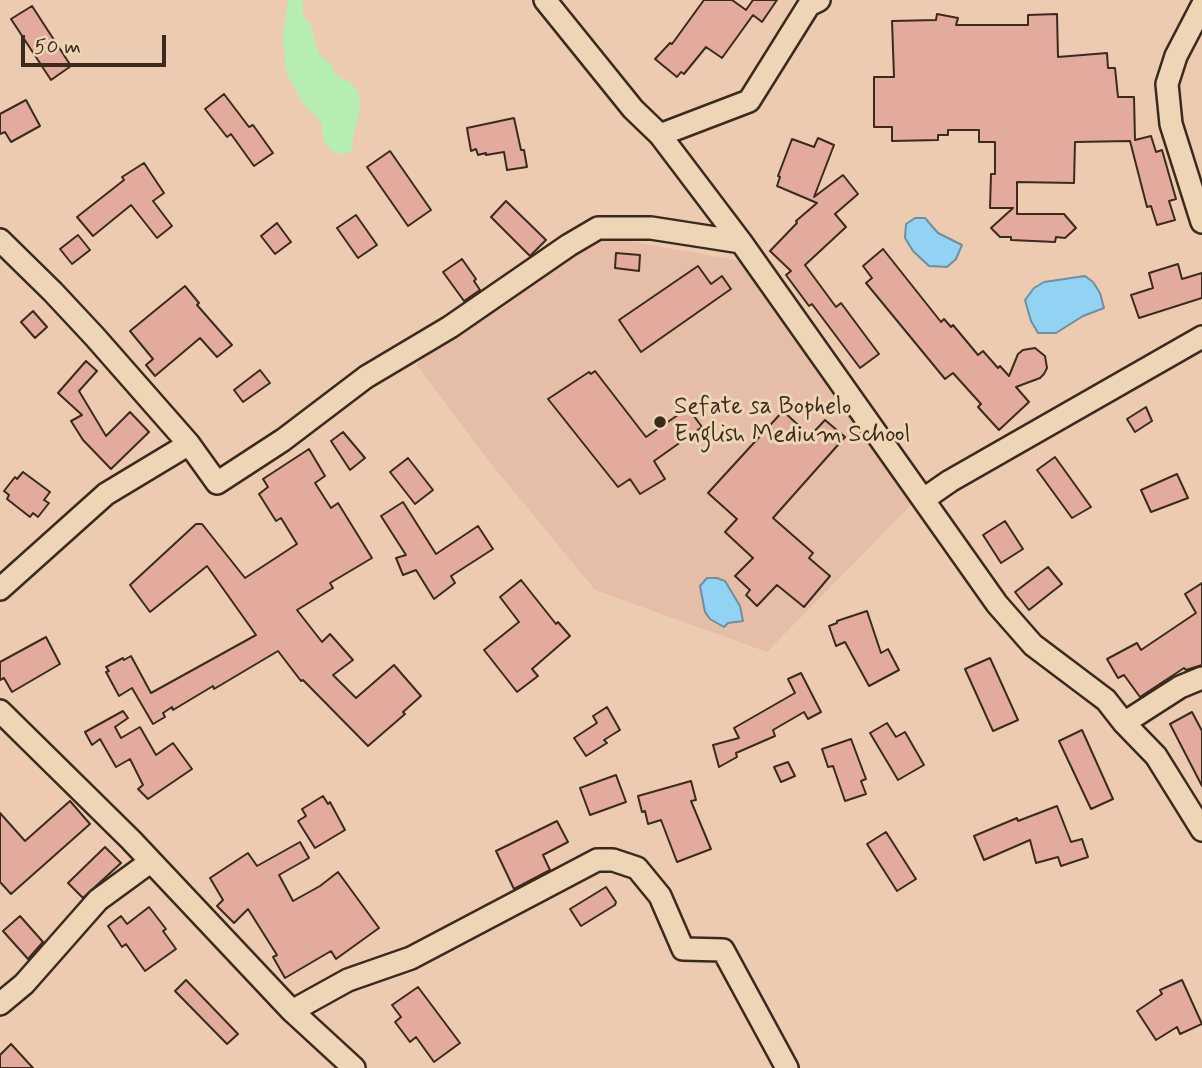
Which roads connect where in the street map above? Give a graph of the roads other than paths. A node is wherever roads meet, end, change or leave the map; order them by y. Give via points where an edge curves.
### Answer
1 (545, 0) edge
2 (819, 0) edge
3 (1202, 5) edge
4 (660, 135) junction
5 (1202, 222) edge
6 (0, 240) edge
7 (741, 242) junction
8 (1202, 337) edge
9 (189, 444) junction
10 (924, 499) junction
11 (0, 589) edge
12 (1202, 678) edge
13 (0, 710) edge
14 (1124, 723) junction
15 (1202, 830) edge
16 (150, 862) junction
17 (0, 1004) edge
18 (292, 1011) junction
19 (354, 1068) edge
20 (787, 1068) edge

1 - 4 street via 633,109
2 - 4 street via 809,5 749,101
3 - 5 street via 1167,84 1171,124
4 - 7 street
6 - 9 street via 53,292
7 - 9 street via 651,228 598,228 366,377 217,483
7 - 10 street
8 - 10 street
9 - 11 street via 106,494
10 - 14 street via 997,604 1033,645 1106,700
12 - 14 street
13 - 16 street
14 - 15 street via 1156,756
16 - 17 street via 98,900 24,984
16 - 18 street
18 - 19 street
18 - 20 street via 348,980 411,958 597,860 612,860 637,868 660,896 683,949 723,950

